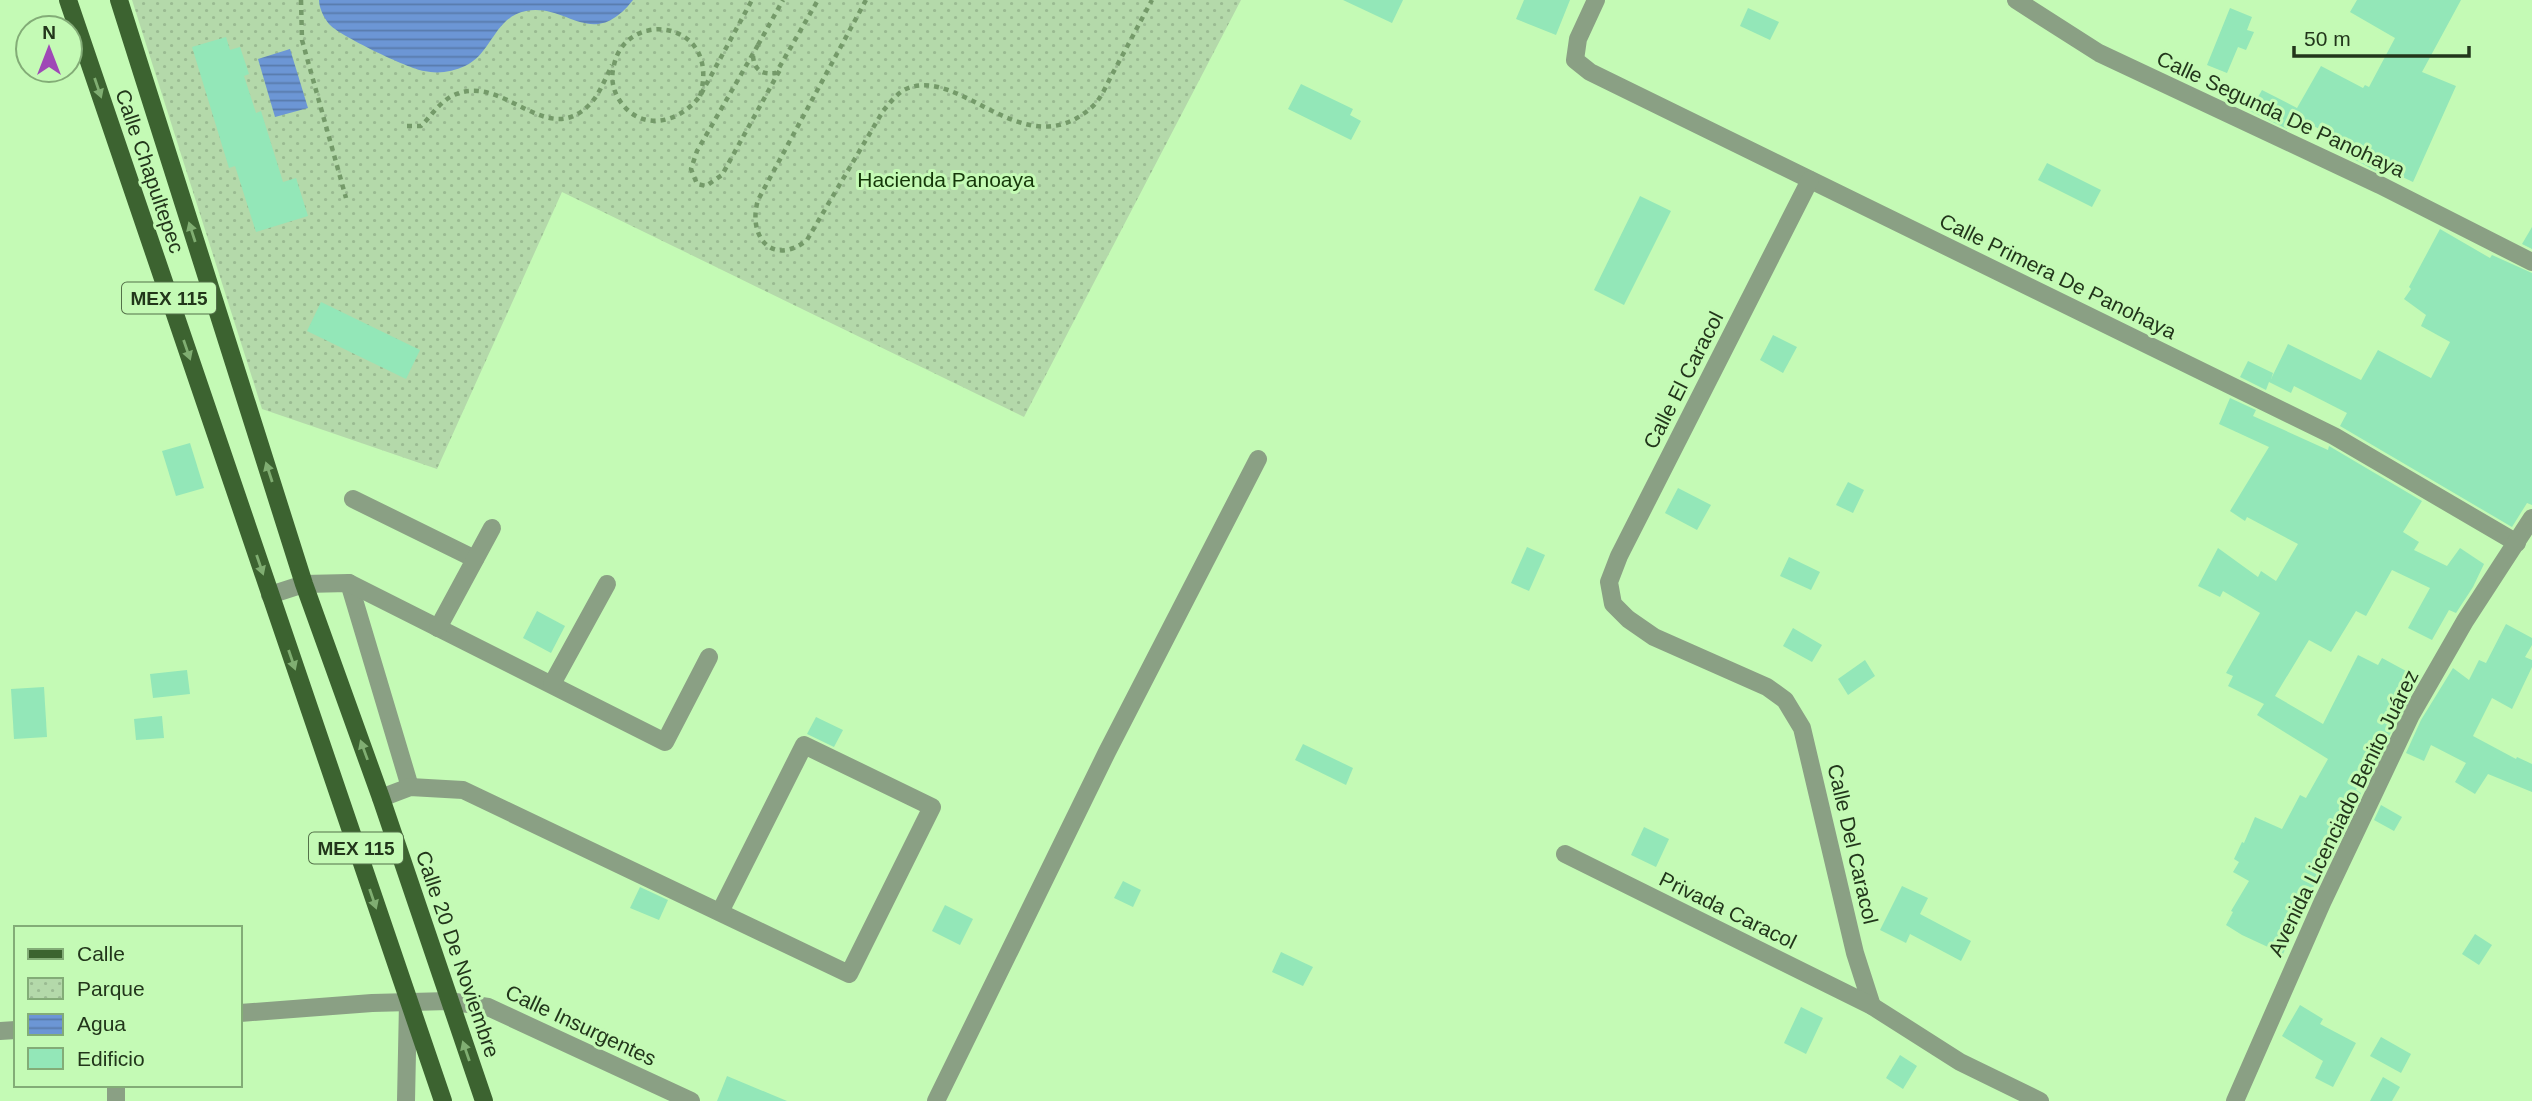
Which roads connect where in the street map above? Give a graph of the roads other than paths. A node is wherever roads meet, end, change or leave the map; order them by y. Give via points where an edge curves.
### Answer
1 (68, 0) edge
2 (119, 0) edge
3 (1596, 0) edge
4 (2016, 0) edge
5 (1810, 180) junction
6 (2532, 262) edge
7 (1258, 459) dead end
8 (353, 499) dead end
9 (2532, 518) edge
10 (492, 528) dead end
11 (2516, 543) junction
12 (475, 559) junction
13 (349, 583) junction
14 (304, 584) junction
15 (607, 584) dead end
16 (270, 596) junction
17 (1613, 604) joint
18 (438, 628) junction
19 (709, 657) dead end
20 (552, 684) junction
21 (410, 787) junction
22 (381, 798) junction
23 (1565, 854) dead end
24 (720, 912) junction
25 (449, 1001) junction
26 (408, 1002) junction
27 (1872, 1006) junction
28 (242, 1013) edge
29 (406, 1101) edge
30 (443, 1101) edge
31 (484, 1101) edge
32 (691, 1101) edge
33 (936, 1101) edge
34 (2040, 1101) edge
35 (2235, 1101) edge

1 -> 16 main road, Calle Chapultepec / MEX 115
14 -> 2 main road, Calle Chapultepec / MEX 115
3 - 5 street, Calle Primera De Panohaya via 1574,60
4 - 6 street, Calle Segunda De Panohaya via 2099,53 2381,185
5 - 11 street, Calle Primera De Panohaya via 2334,436
5 - 17 street, Calle El Caracol via 1619,556 1609,582
7 - 33 street via 1107,752
8 - 12 street
9 - 11 street, Avenida Licenciado Benito Juárez
10 - 12 street
11 - 35 street, Avenida Licenciado Benito Juárez via 2411,715
12 - 18 street
13 - 14 street
13 - 18 street
13 - 21 street
14 - 16 street
22 -> 14 main road, Calle 20 De Noviembre / MEX 115
15 - 20 street
16 -> 26 main road, MEX 115
17 - 27 street, Calle Del Caracol via 1654,637 1767,687 1785,700 1802,728 1855,953
18 - 20 street
19 - 20 street via 665,742
21 - 22 street
21 - 24 street via 463,790
22 - 25 main road, Calle 20 De Noviembre / MEX 115
23 - 27 street, Privada Caracol
24 - 24 street via 804,745 932,807 849,974
25 - 26 street, Calle Insurgentes
31 -> 25 main road, Calle 20 De Noviembre / MEX 115
25 - 32 street, Calle Insurgentes via 488,1007
26 - 28 street, Calle Insurgentes
26 - 29 street
26 - 30 main road, MEX 115
27 - 34 street via 1960,1062

